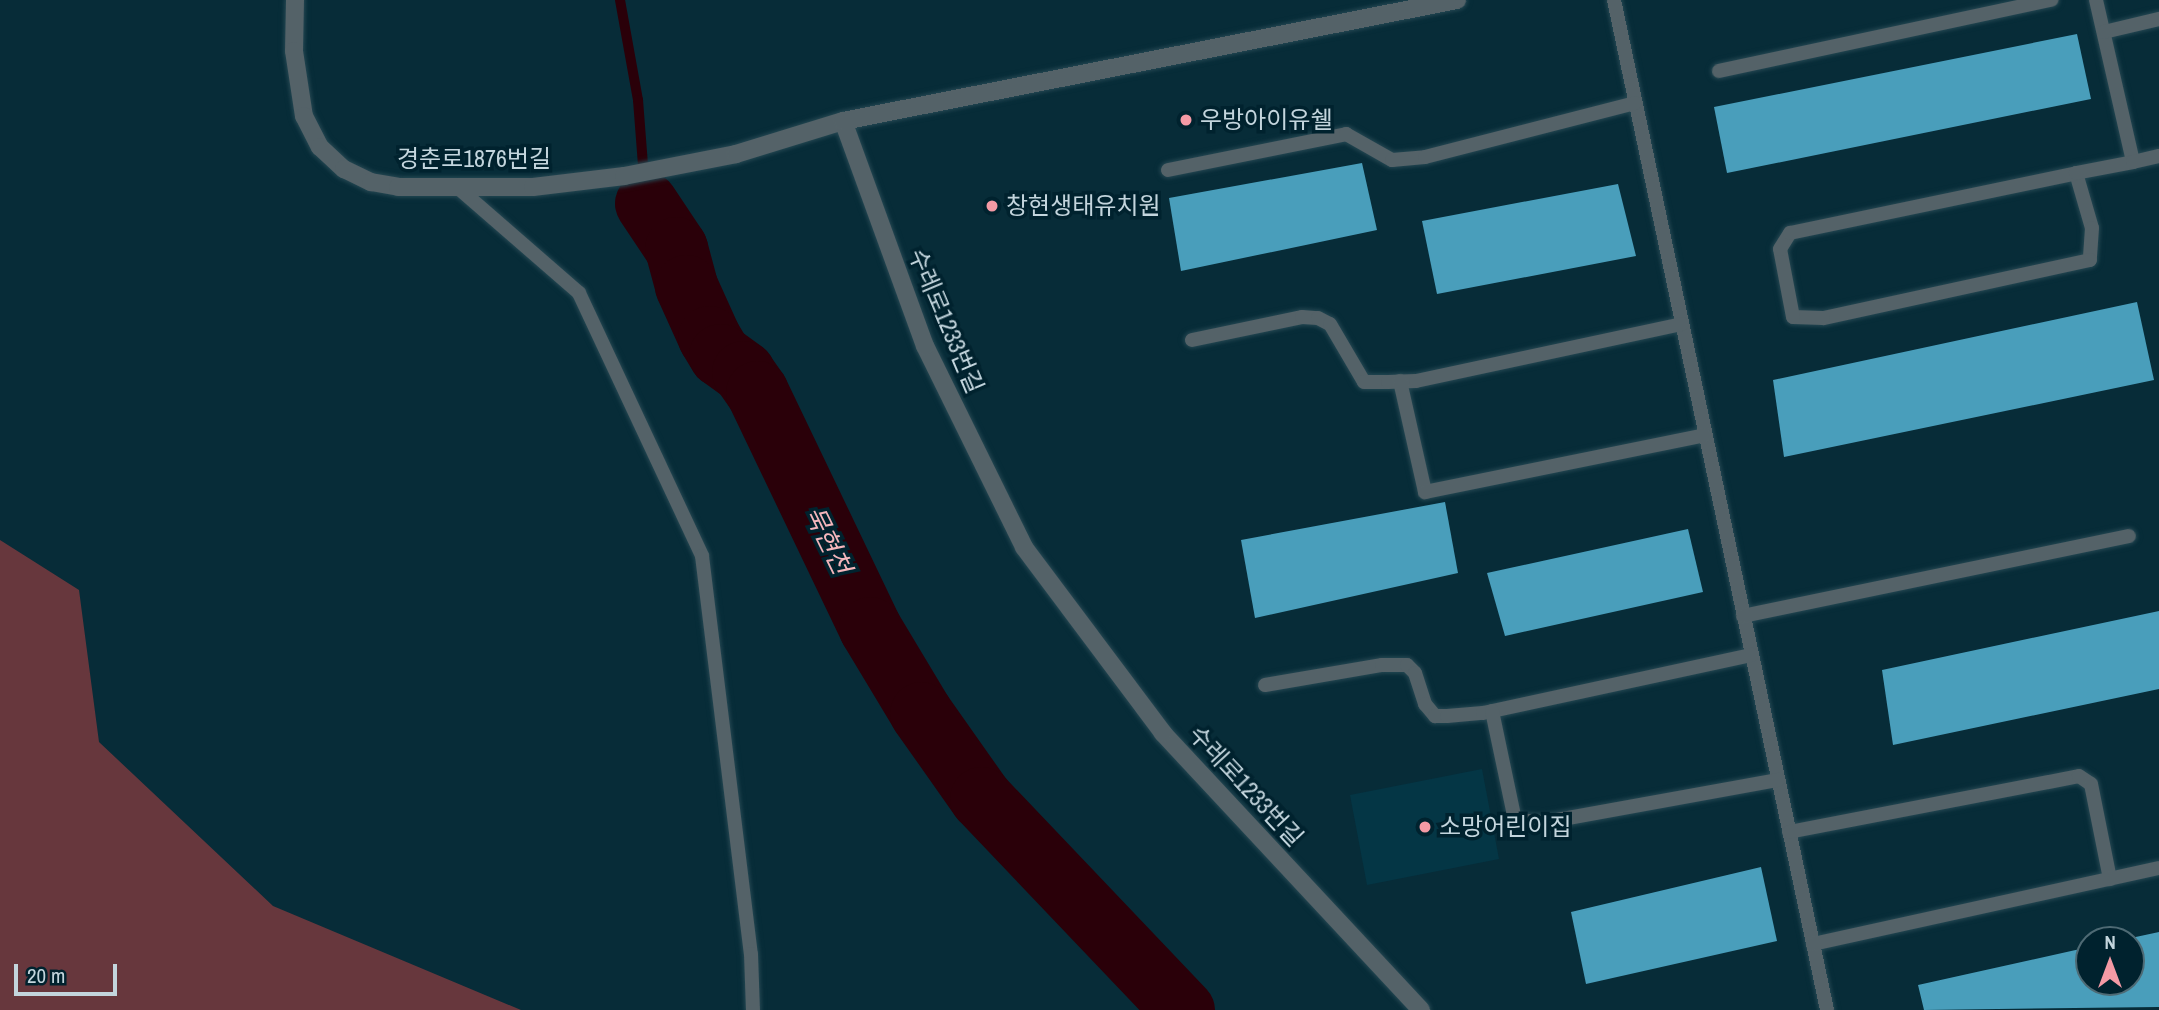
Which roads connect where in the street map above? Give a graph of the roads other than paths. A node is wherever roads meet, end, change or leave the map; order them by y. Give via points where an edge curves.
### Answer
1 (295, 0) edge
2 (1457, 0) edge
3 (1614, 0) edge
4 (2051, 0) edge
5 (2096, 0) edge
6 (2159, 19) edge
7 (2104, 32) junction
8 (1719, 71) dead end
9 (1635, 103) junction
10 (843, 121) junction
11 (2159, 156) edge
12 (2133, 162) junction
13 (1168, 170) dead end
14 (2076, 173) junction
15 (456, 186) junction
16 (1682, 324) junction
17 (1192, 340) dead end
18 (1400, 381) junction
19 (1704, 435) junction
20 (2129, 536) dead end
21 (1743, 616) junction
22 (1752, 655) junction
23 (1265, 685) dead end
24 (1492, 711) junction
25 (1778, 780) junction
26 (1789, 832) junction
27 (2159, 868) edge
28 (2110, 879) junction
29 (1813, 944) junction
30 (753, 1010) edge
31 (1422, 1010) edge
32 (1827, 1010) edge

1 - 15 street, 경춘로1876번길 via 297,83 304,116 320,147 344,169 370,182
2 - 10 street
3 - 9 lane
4 - 8 lane
5 - 7 lane
6 - 7 lane
7 - 12 lane
9 - 13 lane via 1425,157 1392,160 1346,134
9 - 16 lane
10 - 15 street, 경춘로1876번길 via 736,154 624,176 533,187
10 - 31 street, 수레로1233번길 via 925,346 1024,547 1163,733
11 - 12 lane
12 - 14 lane
14 - 14 lane via 2092,228 2091,260 1823,318 1793,317 1780,249 1790,233
15 - 30 lane via 579,293 702,556 751,954
16 - 18 lane
16 - 19 lane
17 - 18 lane via 1302,317 1318,318 1330,324 1364,382
18 - 19 lane via 1425,492
19 - 21 lane
20 - 21 lane
21 - 22 lane
22 - 24 lane
22 - 25 lane
23 - 24 lane via 1407,665 1435,716
24 - 25 lane via 1515,820 1546,822
25 - 26 lane
26 - 28 lane via 2080,776 2091,784
26 - 29 lane
27 - 28 lane
28 - 29 lane
29 - 32 lane

